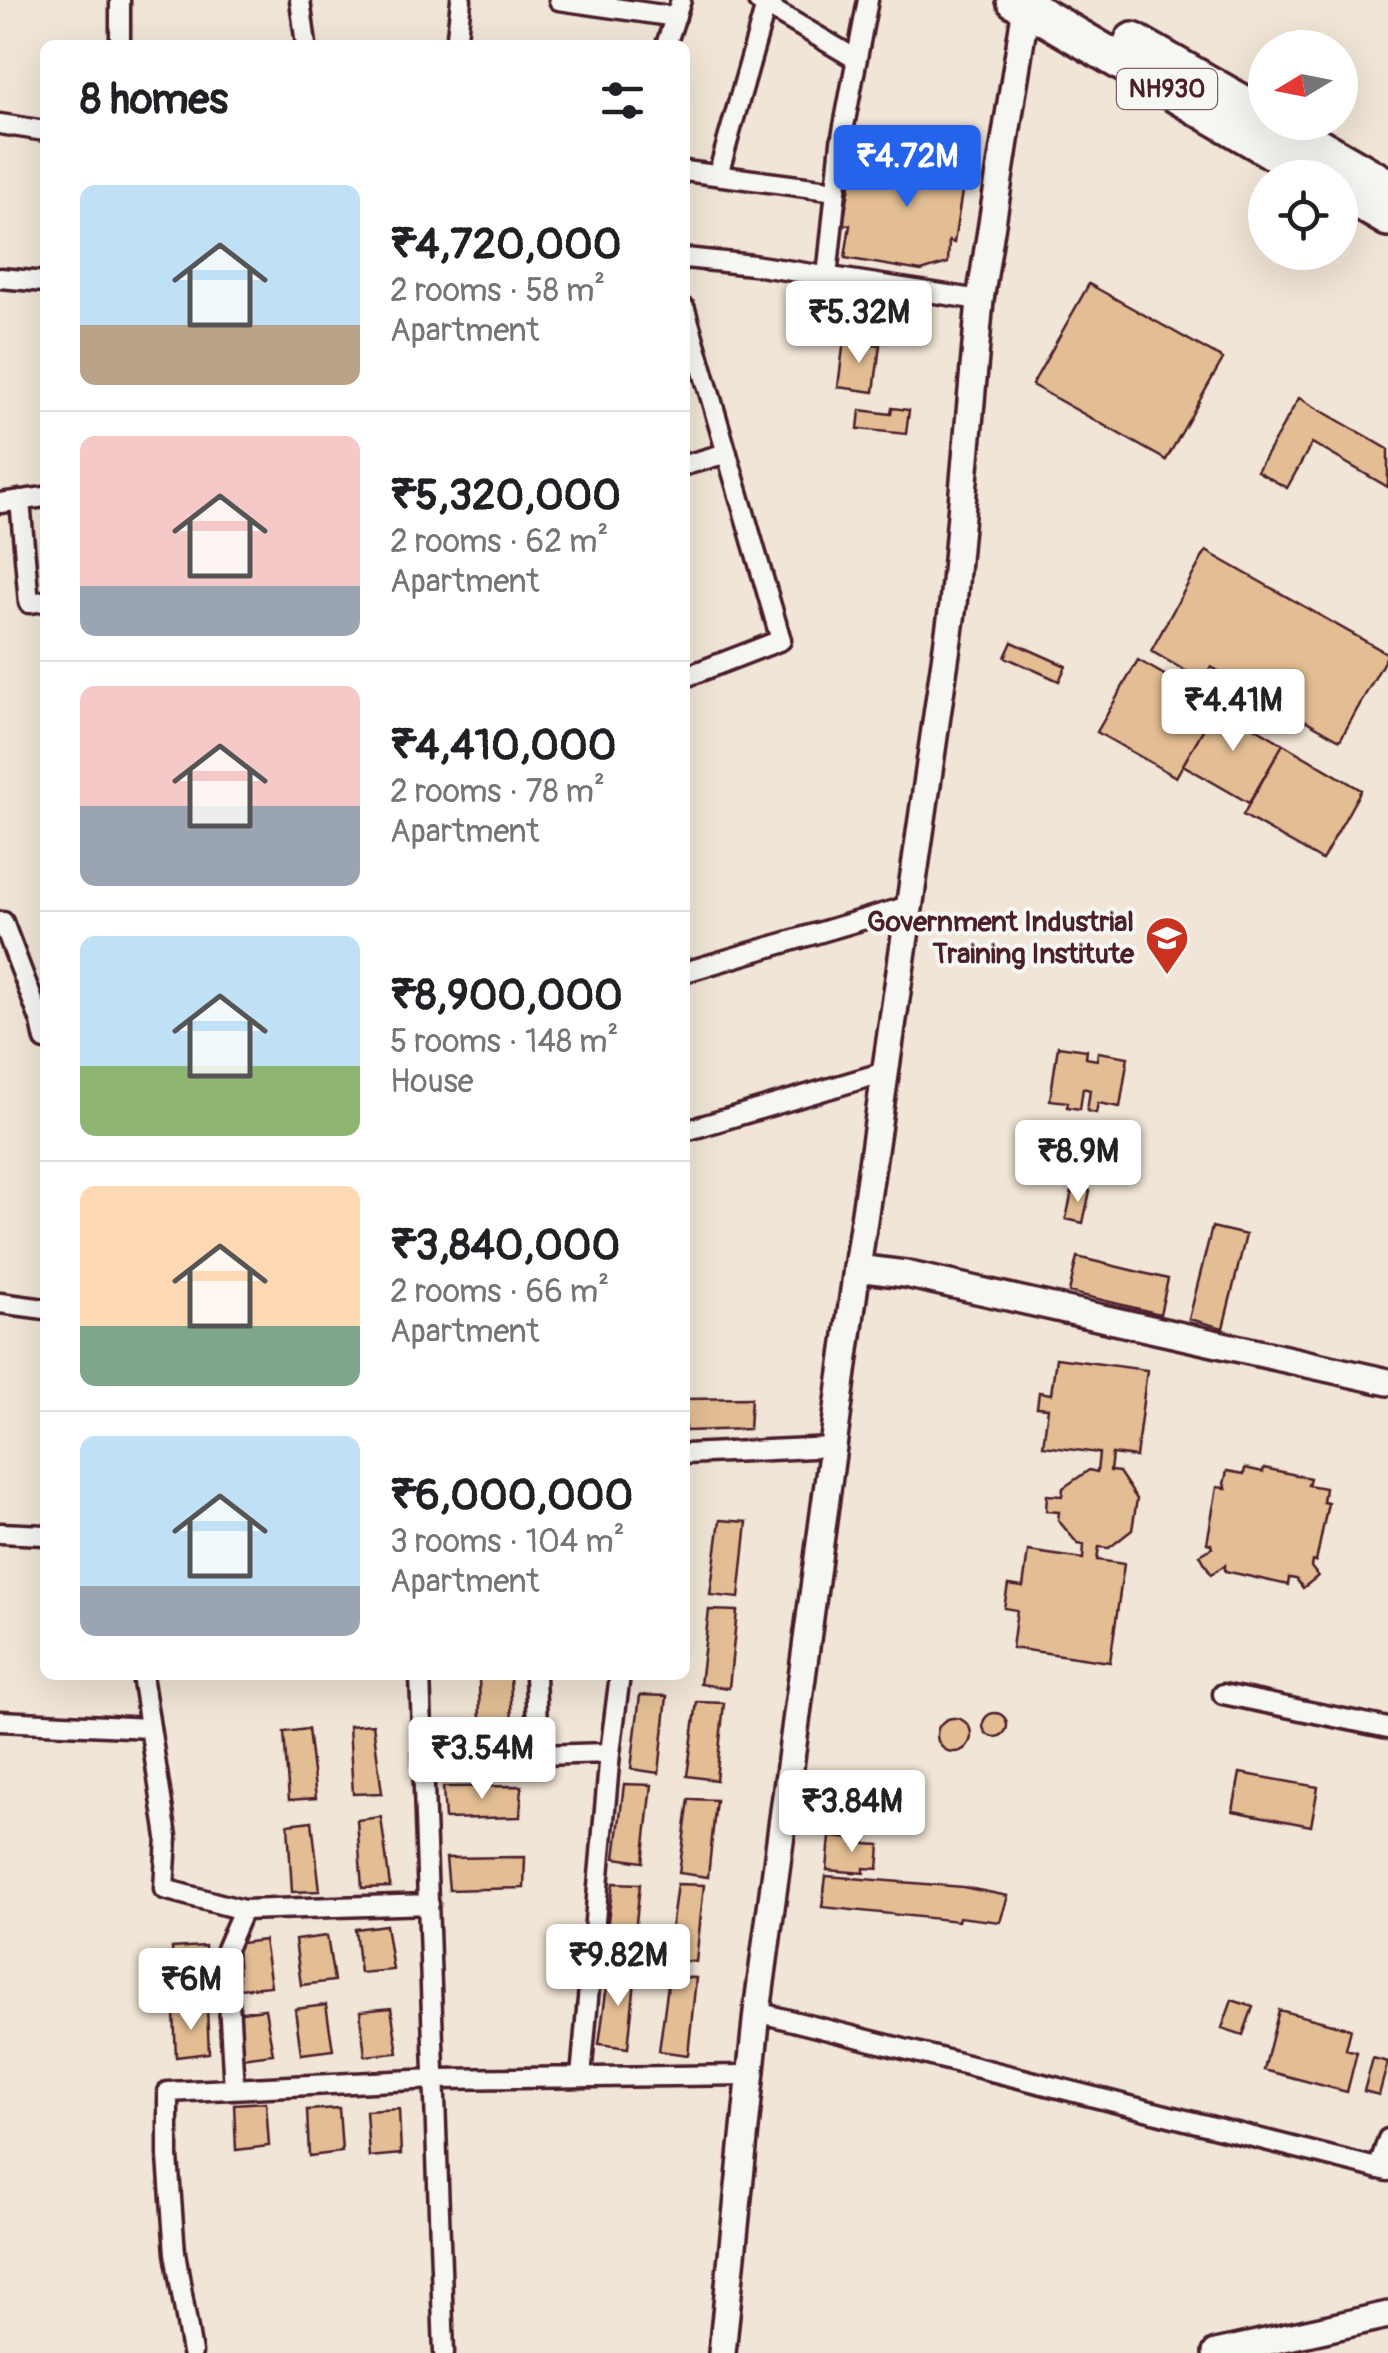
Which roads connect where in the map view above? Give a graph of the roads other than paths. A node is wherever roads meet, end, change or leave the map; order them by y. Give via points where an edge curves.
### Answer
1 (120, 0) edge
2 (300, 0) edge
3 (461, 0) edge
4 (558, 0) edge
5 (868, 0) edge
6 (761, 3) edge
7 (1043, 6) edge
8 (679, 8) edge
9 (120, 40) edge
10 (305, 40) edge
11 (457, 40) edge
12 (668, 40) edge
13 (856, 60) junction
14 (1248, 108) edge
15 (0, 124) edge
16 (40, 130) edge
17 (1308, 140) edge
18 (1290, 160) edge
19 (690, 171) edge
20 (718, 175) junction
21 (1388, 186) edge
22 (836, 191) junction
23 (1358, 200) edge
24 (1388, 218) edge
25 (690, 259) edge
26 (827, 277) junction
27 (0, 278) edge
28 (40, 282) edge
29 (980, 300) junction
30 (691, 347) edge
31 (726, 453) junction
32 (690, 463) edge
33 (40, 498) edge
34 (20, 500) junction
35 (0, 503) edge
36 (40, 602) edge
37 (690, 675) edge
38 (909, 906) junction
39 (0, 922) edge
40 (690, 971) edge
41 (40, 1017) edge
42 (885, 1072) junction
43 (690, 1130) edge
44 (857, 1268) junction
45 (0, 1303) edge
46 (40, 1308) edge
47 (1388, 1382) edge
48 (833, 1446) junction
49 (690, 1454) edge
50 (0, 1534) edge
51 (40, 1535) edge
52 (143, 1680) edge
53 (420, 1680) edge
54 (535, 1680) edge
55 (619, 1680) edge
56 (1223, 1694) dead end
57 (0, 1720) edge
58 (150, 1728) junction
59 (1388, 1728) edge
60 (610, 1753) junction
61 (538, 1755) junction
62 (424, 1764) junction
63 (429, 1904) junction
64 (244, 1910) junction
65 (756, 2012) junction
66 (750, 2075) junction
67 (580, 2077) junction
68 (436, 2078) junction
69 (234, 2089) junction
70 (1388, 2140) edge
71 (1383, 2170) edge
72 (1388, 2315) edge
73 (192, 2353) edge
74 (444, 2353) edge
75 (722, 2353) edge
76 (1216, 2353) edge

1 - 9 street
2 - 10 street
3 - 11 street
4 - 8 street
5 - 13 street
6 - 13 street
6 - 20 street
7 - 14 highway, NH930
7 - 18 highway, NH930
7 - 29 main road
8 - 12 street
13 - 22 street
15 - 16 street
17 - 21 highway
19 - 20 street
20 - 22 street
22 - 26 street
23 - 24 highway
25 - 26 street
26 - 29 street
27 - 28 street
29 - 38 main road via 953,605
30 - 31 street
31 - 32 street
31 - 37 street via 781,640
33 - 34 street
34 - 35 street
34 - 36 street via 29,604
38 - 40 street
38 - 42 main road
39 - 41 street
42 - 43 street
42 - 44 main road
44 - 47 main road
44 - 48 main road
45 - 46 street
48 - 49 street
48 - 65 main road
50 - 51 street
52 - 58 street
53 - 62 street
54 - 61 street
55 - 60 street
56 - 59 street
57 - 58 street
58 - 64 street via 167,1837 164,1889
60 - 61 street
60 - 67 street
61 - 62 street
62 - 63 street
63 - 64 street
63 - 68 street
64 - 69 street via 226,1949
65 - 66 main road
65 - 71 street
66 - 67 street
66 - 75 main road
67 - 68 street
68 - 69 street
68 - 74 street
69 - 73 street via 168,2092 175,2252
70 - 71 street
72 - 76 main road

